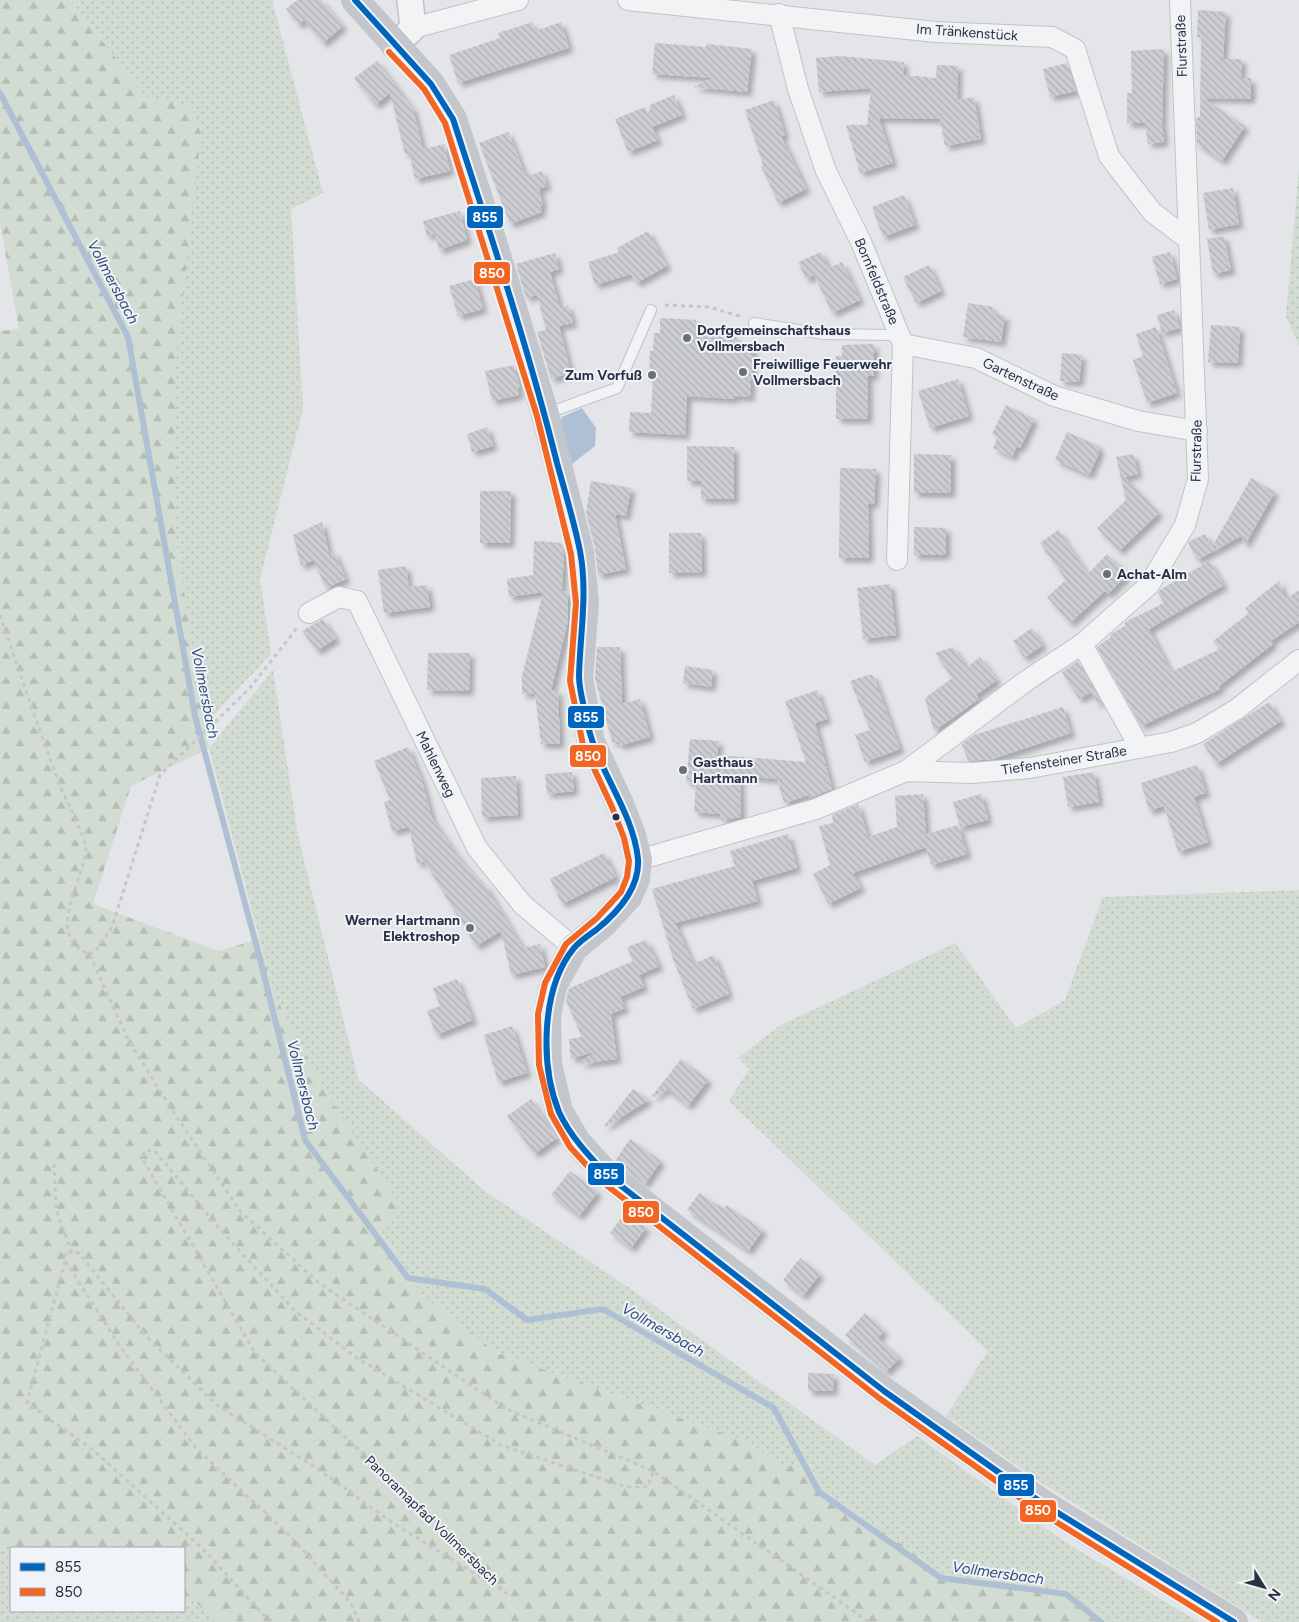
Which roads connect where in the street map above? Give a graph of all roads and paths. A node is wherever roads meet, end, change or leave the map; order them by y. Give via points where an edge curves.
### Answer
1 (354, 0) edge
2 (410, 0) edge
3 (518, 0) edge
4 (628, 0) edge
5 (1180, 0) edge
6 (779, 14) junction
7 (404, 37) junction
8 (1189, 240) junction
9 (651, 310) joint
10 (754, 323) joint
11 (903, 344) junction
12 (545, 414) junction
13 (1197, 431) junction
14 (896, 560) dead end
15 (309, 612) joint
16 (0, 615) edge
17 (1082, 644) junction
18 (1299, 660) edge
19 (1140, 748) junction
20 (906, 771) junction
21 (638, 860) junction
22 (574, 948) junction
23 (89, 954) junction
24 (54, 1164) dead end
25 (72, 1253) junction
26 (65, 1260) junction
27 (653, 1471) junction
28 (270, 1622) edge
29 (359, 1622) edge
30 (869, 1622) edge
31 (1234, 1622) edge

1 - 7 main road
2 - 7 street
3 - 7 street
4 - 6 street, Im Tränkenstück
5 - 8 street, Flurstraße
6 - 8 street, Im Tränkenstück via 936,32 1052,37 1075,49 1109,156 1152,212
6 - 11 street, Bornfeldstraße via 798,89 826,171 861,242
7 - 12 main road via 453,119
8 - 13 street, Flurstraße
9 - 10 path via 655,304 709,307
9 - 12 lane via 617,388
10 - 11 lane via 824,334 891,335
11 - 13 street, Gartenstraße via 976,358 1054,396 1138,421
11 - 14 street, Bornfeldstraße
12 - 21 main road via 580,552 585,603 578,679 591,742 620,804
13 - 17 street, Flurstraße via 1198,479 1184,525 1149,585
15 - 22 street, Mahlenweg via 339,597 357,601 477,848 522,904
15 - 23 path via 248,689 160,775 112,927 98,948
16 - 23 path via 86,847 68,912 70,936 76,949
17 - 19 street
17 - 20 street, Flurstraße via 1026,681
18 - 19 street, Tiefensteiner Straße via 1237,709 1197,733
19 - 20 street, Tiefensteiner Straße via 1030,768 972,773
20 - 21 street, Tiefensteiner Straße via 816,809
21 - 22 main road via 636,879 628,897
22 - 31 main road via 553,986 547,1015 548,1064 559,1111 577,1142 607,1175 884,1391 1042,1502
23 - 27 path via 129,1040 240,1212 319,1283 506,1409
24 - 25 path via 56,1209
25 - 26 path via 65,1252
25 - 27 path, Panoramapfad Vollmersbach via 79,1253 146,1336 218,1406 318,1469 390,1521 506,1592 255,1353 142,1158 146,1151 154,1150 217,1226 295,1311 357,1358 501,1445 626,1487 648,1488
26 - 28 path via 27,1403 92,1450 203,1549
26 - 29 path via 119,1345 195,1447 288,1534 350,1603
27 - 30 path

